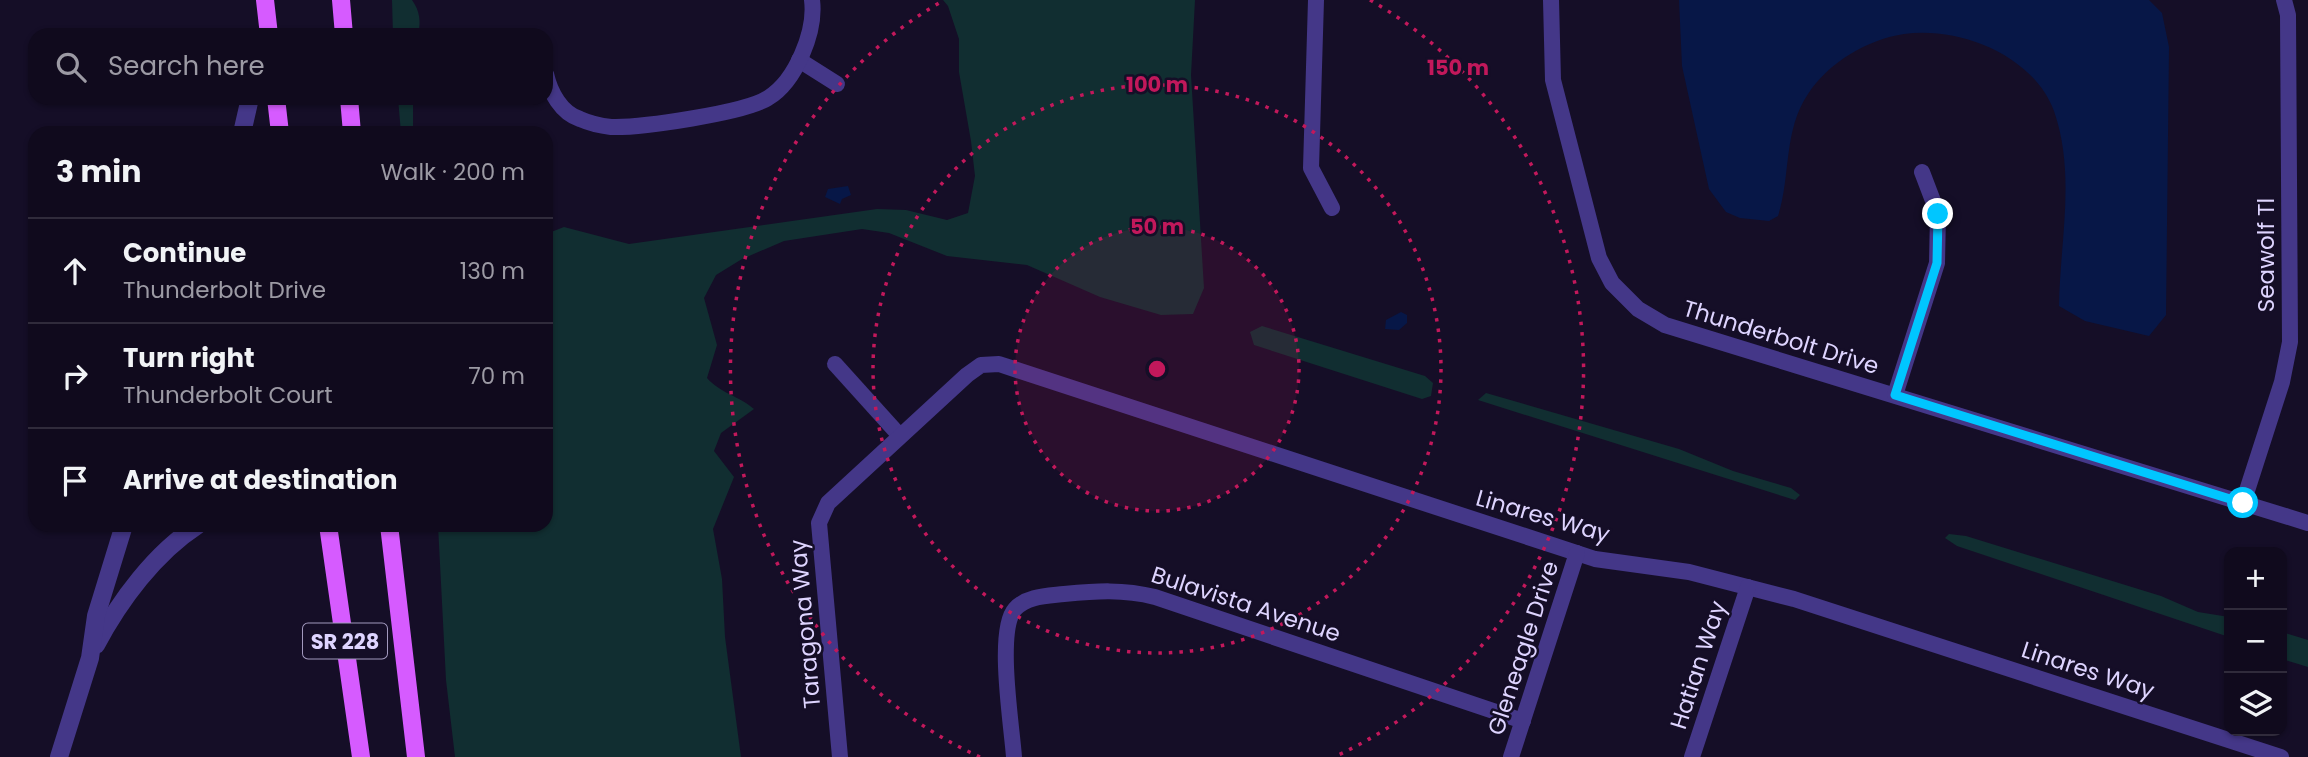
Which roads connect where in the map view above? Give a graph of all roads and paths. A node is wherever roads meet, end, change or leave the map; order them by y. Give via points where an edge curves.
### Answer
1 (265, 0) edge
2 (341, 0) edge
3 (813, 0) edge
4 (1316, 0) edge
5 (1551, 0) edge
6 (2284, 0) edge
7 (261, 28) edge
8 (268, 28) edge
9 (343, 28) edge
10 (799, 60) junction
11 (837, 84) dead end
12 (553, 94) edge
13 (248, 105) edge
14 (277, 105) edge
15 (350, 105) edge
16 (244, 126) edge
17 (279, 126) edge
18 (351, 126) edge
19 (1922, 172) dead end
20 (1332, 208) dead end
21 (835, 365) dead end
22 (1895, 395) junction
23 (900, 436) junction
24 (2243, 503) junction
25 (2308, 523) edge
26 (122, 532) edge
27 (188, 532) edge
28 (329, 532) edge
29 (390, 532) edge
30 (1577, 553) junction
31 (1748, 587) junction
32 (90, 658) junction
33 (1523, 721) junction
34 (59, 757) edge
35 (361, 757) edge
36 (416, 757) edge
37 (840, 757) edge
38 (1014, 757) edge
39 (1511, 757) edge
40 (1692, 757) edge
41 (2281, 757) edge

1 - 7 street
1 - 8 main road
2 - 9 main road
3 - 10 street via 809,41
4 - 20 street via 1311,168
5 - 22 street, Thunderbolt Drive via 1553,80 1591,231 1612,283 1638,309 1665,325
6 - 24 street, Seawolf Tl via 2288,16 2290,342 2282,382
10 - 11 street
10 - 12 street via 770,98 737,111 610,127 578,119
13 - 16 street
14 - 17 main road
15 - 18 main road
19 - 22 street via 1938,214 1937,263
21 - 23 street
22 - 24 street, Thunderbolt Drive
23 - 30 street, Linares Way via 967,375 981,365 999,364
23 - 37 street, Taragona Way via 828,503 819,523
24 - 25 street, Thunderbolt Drive
26 - 32 street via 96,616
27 - 32 street via 138,581 108,622
28 - 35 main road, SR 228
29 - 36 main road, SR 228
30 - 31 street, Linares Way
30 - 33 street, Gleneagle Drive
31 - 40 street, Hatian Way
31 - 41 street, Linares Way via 1961,651
32 - 34 street
33 - 38 street, Bulavista Avenue via 1155,597 1105,590 1034,597 1013,610 1004,639
33 - 39 street, Gleneagle Drive

